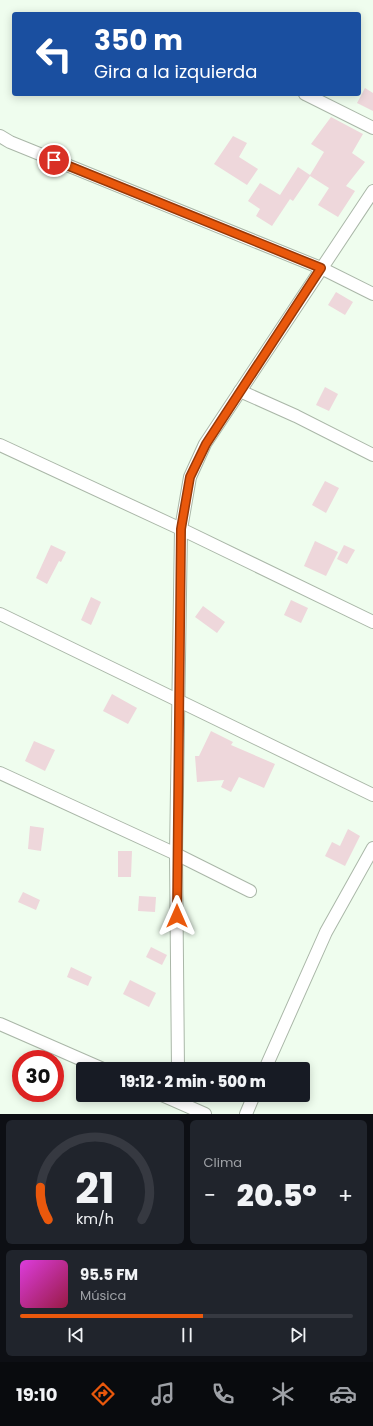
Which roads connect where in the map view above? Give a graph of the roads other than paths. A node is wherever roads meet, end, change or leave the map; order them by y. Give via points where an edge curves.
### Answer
1 (309, 96) edge
2 (373, 128) edge
3 (0, 136) edge
4 (373, 191) edge
5 (321, 268) junction
6 (373, 294) edge
7 (240, 391) junction
8 (0, 446) edge
9 (373, 455) edge
10 (181, 529) junction
11 (0, 614) edge
12 (373, 622) edge
13 (179, 699) junction
14 (0, 775) edge
15 (373, 795) edge
16 (373, 848) edge
17 (176, 854) junction
18 (250, 891) dead end
19 (0, 1024) edge
20 (87, 1062) edge
21 (178, 1062) edge
22 (268, 1062) edge
23 (251, 1102) edge
24 (178, 1104) edge
25 (205, 1114) edge
26 (246, 1114) edge

1 - 2 street
3 - 5 street
4 - 5 street
5 - 6 street
5 - 7 street
7 - 9 street
7 - 10 street via 206,444 190,477
8 - 10 street
10 - 12 street
10 - 13 street
11 - 13 street
13 - 15 street
13 - 17 street
14 - 17 street
16 - 22 street via 326,932
17 - 18 street
17 - 21 street
19 - 20 street
23 - 26 street
24 - 25 street

